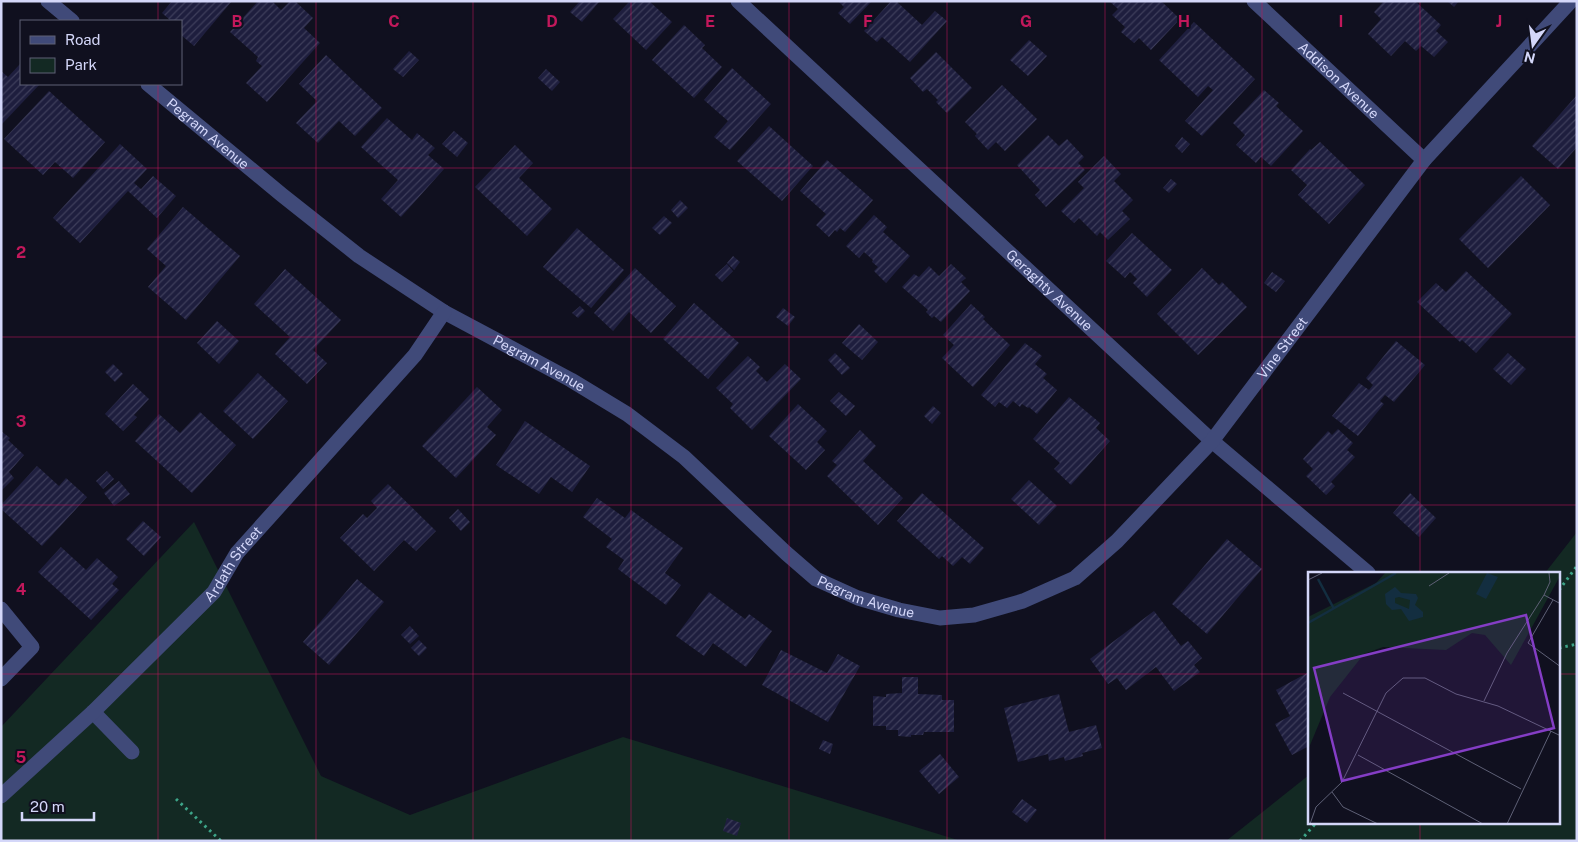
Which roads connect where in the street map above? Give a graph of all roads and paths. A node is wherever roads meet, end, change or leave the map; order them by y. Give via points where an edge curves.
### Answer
1 (48, 1) edge
2 (738, 1) edge
3 (1254, 1) edge
4 (1570, 1) edge
5 (71, 20) edge
6 (149, 85) edge
7 (1424, 160) junction
8 (444, 312) junction
9 (1212, 440) junction
10 (1577, 566) edge
11 (1367, 572) edge
12 (1560, 589) edge
13 (1, 609) edge
14 (940, 618) joint
15 (1577, 644) edge
16 (1560, 648) edge
17 (1, 679) edge
18 (94, 712) junction
19 (132, 752) dead end
20 (1, 796) edge
21 (176, 798) dead end
22 (1315, 824) edge
23 (221, 841) edge
24 (1300, 841) edge

1 - 5 street
2 - 9 street, Geraghty Avenue
3 - 7 street, Addison Avenue
4 - 7 street, Vine Street
6 - 8 street, Pegram Avenue via 359,256
7 - 9 street, Vine Street
8 - 14 street, Pegram Avenue via 627,414 684,457 816,579 858,598
8 - 18 street, Ardath Street via 415,355 237,553 214,592
9 - 11 street, Geraghty Avenue
9 - 14 street, Vine Street via 1117,541 1075,578 1023,601 974,615
10 - 12 path
13 - 17 street via 32,647
15 - 16 path
18 - 19 street
18 - 20 street, Ardath Street
21 - 23 path
22 - 24 path

